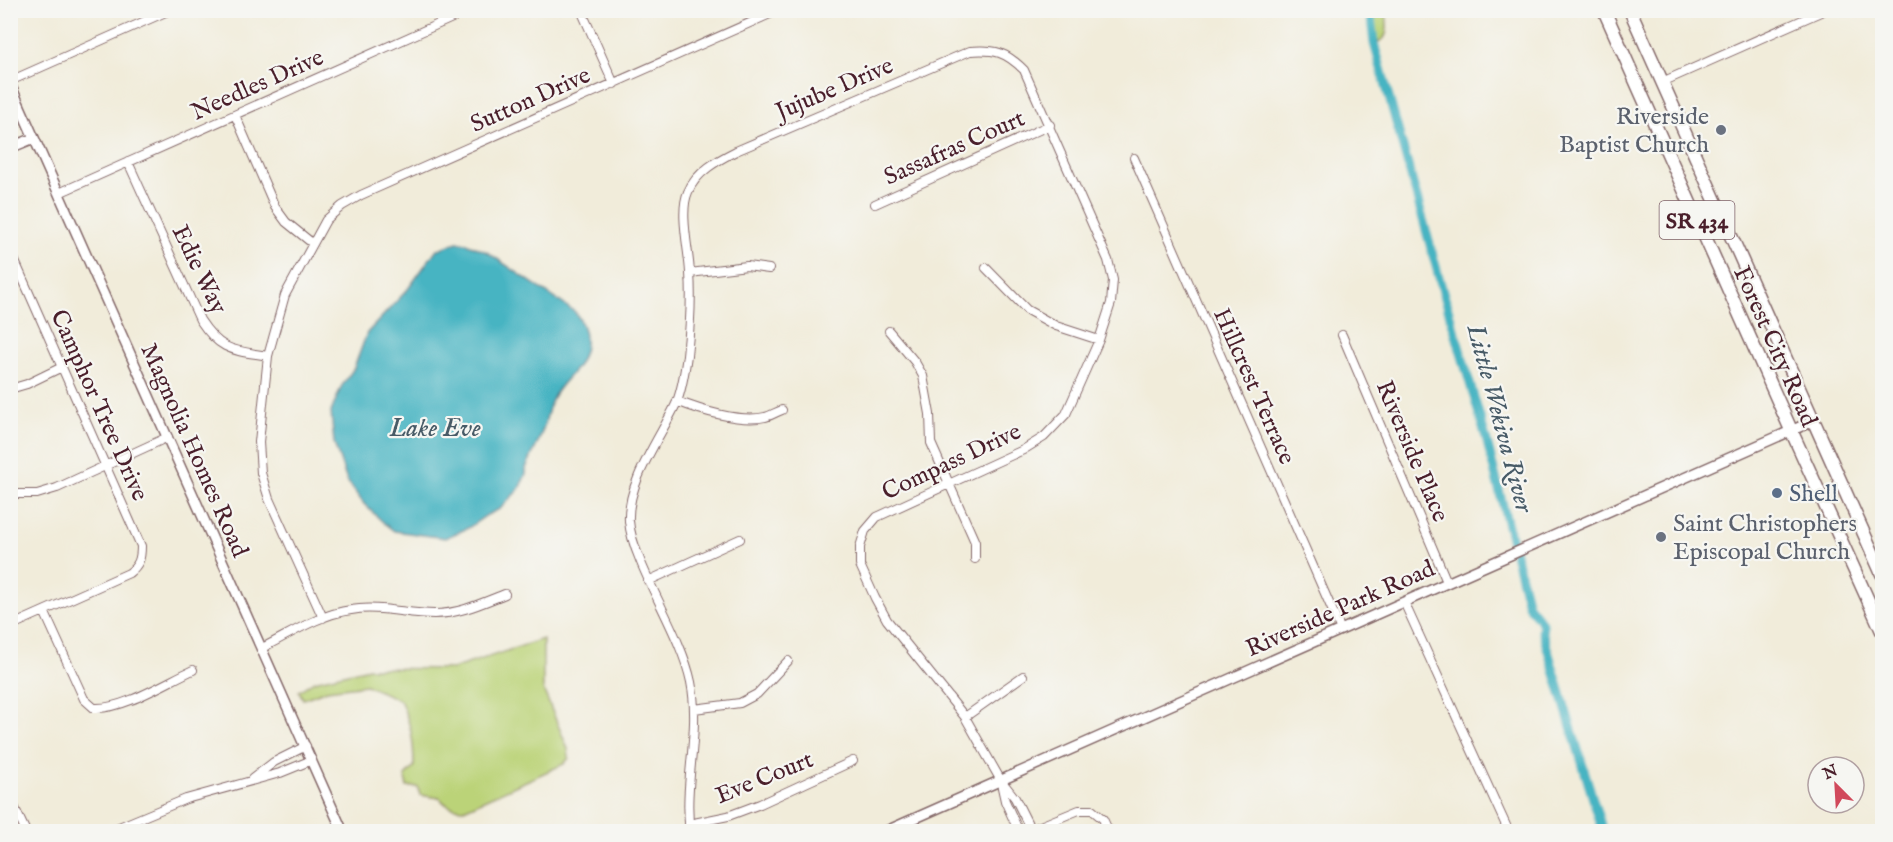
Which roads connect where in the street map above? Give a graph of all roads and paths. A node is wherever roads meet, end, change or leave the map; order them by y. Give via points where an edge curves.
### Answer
1 (170, 10) edge
2 (470, 10) edge
3 (581, 10) edge
4 (779, 10) edge
5 (1604, 10) edge
6 (1630, 10) edge
7 (1825, 10) edge
8 (10, 82) edge
9 (1662, 82) junction
10 (614, 84) junction
11 (235, 115) junction
12 (1050, 125) junction
13 (34, 138) junction
14 (10, 148) edge
15 (1134, 158) dead end
16 (128, 162) junction
17 (59, 193) junction
18 (875, 204) dead end
19 (1717, 204) junction
20 (1692, 209) junction
21 (312, 243) junction
22 (10, 250) edge
23 (986, 268) dead end
24 (769, 269) dead end
25 (690, 273) junction
26 (889, 331) dead end
27 (1342, 335) dead end
28 (1099, 340) junction
29 (268, 356) junction
30 (62, 368) junction
31 (10, 389) edge
32 (677, 401) junction
33 (782, 410) dead end
34 (1813, 421) junction
35 (1791, 430) junction
36 (168, 437) junction
37 (105, 466) junction
38 (949, 484) junction
39 (10, 494) edge
40 (740, 539) dead end
41 (975, 559) dead end
42 (1882, 573) edge
43 (648, 581) junction
44 (1447, 582) junction
45 (505, 594) dead end
46 (1404, 602) junction
47 (44, 610) junction
48 (323, 618) junction
49 (10, 626) edge
50 (1341, 630) junction
51 (1882, 632) edge
52 (262, 648) junction
53 (788, 661) dead end
54 (193, 670) dead end
55 (1023, 676) dead end
56 (694, 709) junction
57 (965, 717) junction
58 (306, 746) junction
59 (281, 758) junction
60 (312, 760) junction
61 (853, 761) dead end
62 (287, 771) junction
63 (1000, 779) junction
64 (248, 782) junction
65 (10, 798) edge
66 (689, 827) edge
67 (26, 831) edge
68 (107, 831) edge
69 (343, 831) edge
70 (884, 831) edge
71 (1019, 831) edge
72 (1029, 831) edge
73 (1109, 831) edge
74 (1509, 831) edge

1 - 8 street
2 - 11 street, Needles Drive
3 - 10 street
4 - 10 street, Sutton Drive
5 - 20 main road, Forest City Road / SR 434
6 - 9 main road, Forest City Road / SR 434
7 - 9 street
8 - 13 street, Magnolia Homes Road
9 - 19 main road, Forest City Road / SR 434
10 - 21 street, Sutton Drive via 361,195 326,220
11 - 16 street, Needles Drive
11 - 21 street via 275,207 286,222
12 - 18 street, Sassafras Court
12 - 25 street, Jujube Drive via 1024,70 1011,57 987,50 970,51 713,163 688,192 684,213
12 - 28 street, Compass Drive via 1113,280 1111,303
13 - 14 street
13 - 17 street, Magnolia Homes Road
15 - 50 street, Hillcrest Terrace
16 - 17 street, Needles Drive
16 - 29 street, Edie Way via 209,334 233,350
17 - 36 street, Magnolia Homes Road
19 - 20 street
19 - 34 main road, Forest City Road / SR 434
20 - 35 main road, Forest City Road / SR 434
21 - 29 street, Sutton Drive via 285,295
22 - 30 street, Camphor Tree Drive
23 - 28 street via 1027,310 1056,326
24 - 25 street via 747,266
25 - 32 street, Jujube Drive via 686,357
26 - 38 street via 923,376 931,443
27 - 44 street, Riverside Place
28 - 38 street, Compass Drive via 1066,414 1044,437
29 - 48 street, Sutton Drive via 259,442 261,473
30 - 31 street
30 - 37 street, Camphor Tree Drive
32 - 33 street via 702,411 746,417 763,418
32 - 43 street, Jujube Drive via 632,500 629,521
34 - 35 street, Riverside Park Road
34 - 42 main road, Forest City Road / SR 434
35 - 44 street, Riverside Park Road
35 - 51 main road, Forest City Road / SR 434
36 - 37 street
36 - 52 street, Magnolia Homes Road
37 - 39 street via 37,494
37 - 47 street, Camphor Tree Drive via 141,546 141,559 129,573
38 - 41 street via 975,542
38 - 57 street, Compass Drive via 877,517 864,531 860,565 887,620
40 - 43 street
43 - 56 street, Jujube Drive via 680,649 691,681
44 - 46 street, Riverside Park Road
45 - 48 street via 472,607 435,614 369,609
46 - 50 street, Riverside Park Road
46 - 74 street
47 - 49 street
47 - 54 street via 84,699 94,708 118,705
48 - 52 street
50 - 63 street, Riverside Park Road
52 - 58 street, Magnolia Homes Road
53 - 56 street via 757,694 740,703
55 - 57 street
56 - 66 street, Jujube Drive
57 - 63 street, Compass Drive
58 - 59 street
58 - 60 street, Magnolia Homes Road
59 - 62 street
59 - 64 street
60 - 62 street
60 - 69 street, Magnolia Homes Road
61 - 66 street, Eve Court via 760,804
62 - 64 street
63 - 70 street, Riverside Park Road
63 - 71 street
63 - 72 street via 1015,798
64 - 68 street via 186,799
65 - 67 street
72 - 73 street via 1079,810 1092,810

